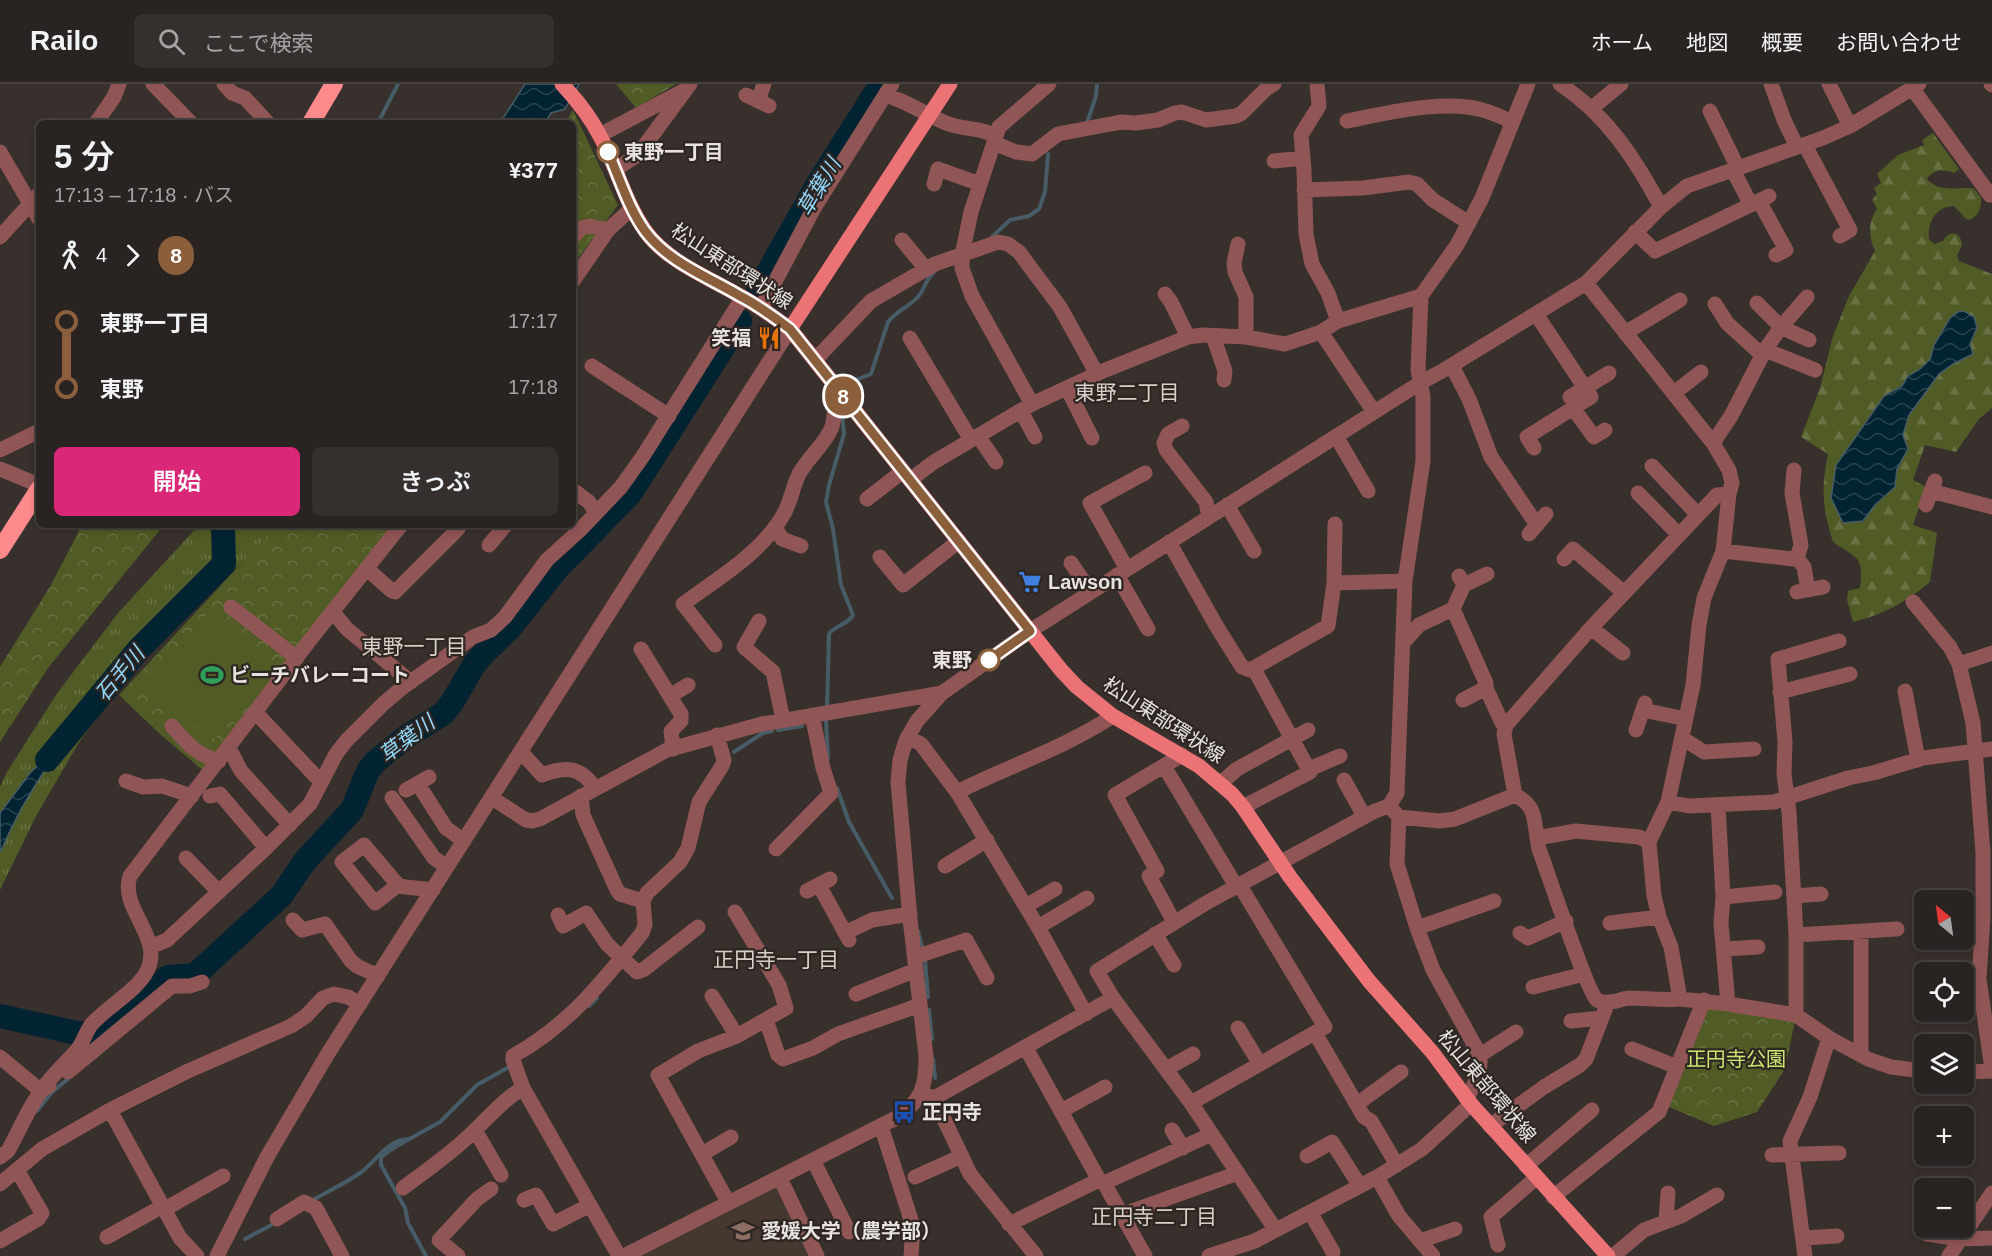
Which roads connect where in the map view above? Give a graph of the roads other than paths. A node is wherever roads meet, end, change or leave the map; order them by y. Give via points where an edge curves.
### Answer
1 (119, 84) edge
2 (153, 84) edge
3 (224, 84) edge
4 (334, 84) edge
5 (562, 84) edge
6 (764, 84) edge
7 (950, 84) edge
8 (1049, 84) edge
9 (1273, 84) edge
10 (1317, 84) edge
11 (1560, 84) edge
12 (1621, 84) edge
13 (1771, 84) edge
14 (1829, 84) edge
15 (1524, 85) edge
16 (688, 87) edge
17 (1909, 87) edge
18 (888, 90) edge
19 (758, 101) dead end
20 (1592, 108) junction
21 (1710, 111) dead end
22 (930, 115) junction
23 (98, 120) edge
24 (188, 120) edge
25 (265, 120) edge
26 (312, 120) edge
27 (1347, 120) dead end
28 (1512, 122) junction
29 (1850, 126) junction
30 (600, 135) junction
31 (995, 139) junction
32 (1801, 146) junction
33 (0, 152) edge
34 (1303, 158) junction
35 (1274, 161) dead end
36 (616, 169) junction
37 (1735, 169) junction
38 (934, 183) dead end
39 (980, 184) junction
40 (1304, 190) junction
41 (1990, 195) dead end
42 (34, 199) edge
43 (1760, 201) junction
44 (1661, 207) junction
45 (631, 209) junction
46 (1469, 223) junction
47 (608, 230) junction
48 (1635, 232) junction
49 (576, 234) edge
50 (1840, 236) dead end
51 (0, 237) edge
52 (902, 240) dead end
53 (1238, 244) dead end
54 (962, 255) junction
55 (1776, 255) dead end
56 (926, 269) junction
57 (1252, 272) dead end
58 (576, 277) edge
59 (1238, 279) junction
60 (1586, 283) junction
61 (1165, 294) dead end
62 (1421, 296) junction
63 (743, 297) junction
64 (1807, 297) dead end
65 (1680, 300) dead end
66 (1757, 303) dead end
67 (1715, 304) dead end
68 (761, 308) junction
69 (1536, 314) junction
70 (1338, 321) junction
71 (1781, 327) junction
72 (790, 329) junction
73 (1321, 332) junction
74 (1625, 333) junction
75 (1213, 336) junction
76 (1188, 337) junction
77 (1246, 337) junction
78 (910, 338) dead end
79 (1809, 340) dead end
80 (1763, 352) junction
81 (815, 360) junction
82 (1452, 366) junction
83 (1815, 370) dead end
84 (594, 372) dead end
85 (1701, 372) dead end
86 (1609, 373) dead end
87 (1097, 374) junction
88 (1224, 380) dead end
89 (1420, 383) junction
90 (1586, 387) junction
91 (1067, 388) junction
92 (1674, 393) junction
93 (843, 396) junction
94 (1572, 402) junction
95 (1026, 408) junction
96 (1374, 412) junction
97 (669, 416) junction
98 (1182, 426) dead end
99 (1605, 430) dead end
100 (36, 432) edge
101 (1336, 436) junction
102 (1035, 437) dead end
103 (975, 438) junction
104 (1092, 438) dead end
105 (1713, 442) junction
106 (1534, 448) dead end
107 (0, 450) edge
108 (996, 462) dead end
109 (1652, 466) dead end
110 (0, 469) edge
111 (1794, 470) dead end
112 (1145, 473) dead end
113 (906, 475) junction
114 (36, 486) edge
115 (1368, 491) dead end
116 (36, 492) edge
117 (576, 492) edge
118 (1931, 492) dead end
119 (1638, 493) dead end
120 (1729, 494) junction
121 (867, 499) dead end
122 (1227, 505) junction
123 (1992, 507) edge
124 (596, 513) junction
125 (1698, 515) junction
126 (1209, 517) junction
127 (1335, 524) dead end
128 (1537, 524) dead end
129 (775, 527) junction
130 (399, 528) edge
131 (503, 528) edge
132 (458, 529) dead end
133 (1679, 535) junction
134 (959, 541) junction
135 (1170, 542) junction
136 (489, 545) dead end
137 (801, 546) dead end
138 (0, 550) edge
139 (1723, 550) junction
140 (1254, 551) dead end
141 (880, 557) dead end
142 (1797, 558) junction
143 (1564, 559) dead end
144 (1071, 563) dead end
145 (367, 569) junction
146 (1122, 572) junction
147 (1488, 574) dead end
148 (1406, 582) junction
149 (1334, 583) junction
150 (1810, 590) dead end
151 (1091, 592) junction
152 (1623, 592) junction
153 (1913, 602) dead end
154 (231, 607) dead end
155 (1453, 609) junction
156 (333, 612) junction
157 (759, 621) dead end
158 (1591, 628) junction
159 (1148, 629) dead end
160 (1030, 631) junction
161 (1839, 641) dead end
162 (1403, 643) junction
163 (714, 645) dead end
164 (641, 649) dead end
165 (1623, 653) dead end
166 (1992, 653) edge
167 (297, 658) junction
168 (1959, 664) junction
169 (1254, 669) junction
170 (1850, 674) dead end
171 (411, 682) junction
172 (688, 685) dead end
173 (1486, 688) junction
174 (1905, 691) dead end
175 (1780, 692) junction
176 (942, 693) junction
177 (670, 696) junction
178 (1463, 700) dead end
179 (256, 713) junction
180 (812, 715) junction
181 (1113, 716) junction
182 (1686, 719) junction
183 (783, 720) junction
184 (1506, 725) junction
185 (172, 726) dead end
186 (1308, 730) dead end
187 (1636, 730) dead end
188 (717, 735) junction
189 (908, 737) junction
190 (1292, 738) junction
191 (1682, 738) junction
192 (229, 748) junction
193 (673, 748) junction
194 (1754, 749) dead end
195 (1992, 749) edge
196 (1976, 750) junction
197 (521, 752) junction
198 (1182, 755) junction
199 (1340, 756) dead end
200 (1918, 760) junction
201 (219, 761) junction
202 (1164, 766) junction
203 (1309, 769) junction
204 (1344, 780) dead end
205 (126, 781) dead end
206 (321, 782) junction
207 (1985, 782) edge
208 (1221, 783) junction
209 (418, 784) dead end
210 (595, 788) junction
211 (957, 792) junction
212 (210, 795) dead end
213 (1515, 795) junction
214 (192, 796) junction
215 (581, 796) junction
216 (392, 798) dead end
217 (492, 798) junction
218 (1787, 798) junction
219 (1668, 802) junction
220 (1718, 805) junction
221 (1244, 807) junction
222 (1394, 812) junction
223 (1364, 816) junction
224 (290, 825) junction
225 (1538, 838) junction
226 (987, 840) junction
227 (464, 841) junction
228 (1649, 842) junction
229 (785, 846) dead end
230 (266, 848) junction
231 (1988, 853) edge
232 (186, 858) dead end
233 (1279, 861) junction
234 (945, 866) dead end
235 (447, 867) junction
236 (398, 885) dead end
237 (819, 885) dead end
238 (1237, 885) junction
239 (1054, 889) dead end
240 (433, 890) junction
241 (219, 892) junction
242 (1775, 892) dead end
243 (1821, 894) dead end
244 (1794, 896) junction
245 (1723, 897) junction
246 (1087, 898) dead end
247 (643, 901) junction
248 (1494, 901) dead end
249 (1026, 906) junction
250 (910, 914) junction
251 (558, 915) dead end
252 (742, 917) dead end
253 (1659, 917) junction
254 (293, 920) dead end
255 (1566, 921) junction
256 (1174, 922) junction
257 (1610, 923) dead end
258 (699, 927) dead end
259 (1038, 927) junction
260 (1417, 928) junction
261 (1897, 930) dead end
262 (1520, 933) dead end
263 (1860, 933) junction
264 (1155, 934) junction
265 (1796, 934) junction
266 (150, 947) junction
267 (1758, 947) dead end
268 (1724, 950) junction
269 (622, 957) junction
270 (916, 964) junction
271 (1174, 965) dead end
272 (149, 974) junction
273 (1584, 974) junction
274 (378, 976) junction
275 (987, 978) dead end
276 (1974, 979) edge
277 (1979, 979) junction
278 (202, 982) dead end
279 (1533, 987) dead end
280 (856, 994) dead end
281 (159, 995) junction
282 (712, 996) dead end
283 (1113, 998) junction
284 (1680, 999) junction
285 (1704, 1000) junction
286 (1608, 1002) junction
287 (360, 1004) junction
288 (1728, 1004) junction
289 (920, 1005) junction
290 (1086, 1014) junction
291 (1796, 1015) junction
292 (1602, 1018) junction
293 (766, 1020) junction
294 (1571, 1021) dead end
295 (1238, 1028) dead end
296 (1516, 1032) dead end
297 (1315, 1033) junction
298 (737, 1036) junction
299 (1829, 1038) junction
300 (1026, 1048) junction
301 (1632, 1049) dead end
302 (1193, 1054) dead end
303 (1480, 1054) junction
304 (1861, 1055) junction
305 (1992, 1056) edge
306 (0, 1057) edge
307 (1260, 1064) junction
308 (1677, 1067) junction
309 (1166, 1069) junction
310 (1914, 1070) edge
311 (1992, 1070) edge
312 (1974, 1071) edge
313 (1401, 1072) dead end
314 (1105, 1087) dead end
315 (523, 1088) junction
316 (41, 1091) junction
317 (927, 1095) junction
318 (1468, 1101) junction
319 (1191, 1103) junction
320 (1357, 1104) junction
321 (110, 1110) junction
322 (1592, 1110) dead end
323 (1061, 1111) junction
324 (881, 1126) junction
325 (1490, 1126) junction
326 (475, 1130) junction
327 (1172, 1130) dead end
328 (1212, 1134) junction
329 (731, 1137) dead end
330 (4, 1147) edge
331 (1183, 1148) junction
332 (1839, 1153) dead end
333 (702, 1154) junction
334 (1772, 1155) dead end
335 (1793, 1155) junction
336 (962, 1156) junction
337 (1307, 1156) dead end
338 (813, 1161) junction
339 (1397, 1165) junction
340 (1526, 1166) junction
341 (492, 1169) dead end
342 (17, 1170) junction
343 (1238, 1173) junction
344 (223, 1176) dead end
345 (915, 1177) dead end
346 (1377, 1177) junction
347 (780, 1178) junction
348 (1536, 1178) junction
349 (1102, 1181) junction
350 (0, 1184) edge
351 (1360, 1186) junction
352 (403, 1188) dead end
353 (491, 1189) dead end
354 (1668, 1193) dead end
355 (1992, 1193) edge
356 (1717, 1195) dead end
357 (1553, 1197) junction
358 (524, 1200) dead end
359 (728, 1202) junction
360 (590, 1205) junction
361 (164, 1208) junction
362 (1310, 1212) junction
363 (1121, 1215) junction
364 (277, 1219) dead end
365 (1666, 1221) junction
366 (1009, 1224) junction
367 (1275, 1229) junction
368 (1455, 1229) dead end
369 (849, 1232) dead end
370 (107, 1236) dead end
371 (1837, 1236) dead end
372 (1803, 1238) junction
373 (1953, 1238) edge
374 (1992, 1238) edge
375 (1960, 1239) junction
376 (0, 1241) edge
377 (1255, 1241) junction
378 (1420, 1241) junction
379 (1498, 1245) dead end
380 (1333, 1252) edge
381 (1607, 1255) edge
382 (197, 1256) edge
383 (217, 1256) edge
384 (342, 1256) edge
385 (458, 1256) edge
386 (621, 1256) edge
387 (817, 1256) edge
388 (911, 1256) edge
389 (1036, 1256) edge
390 (1145, 1256) edge
391 (1209, 1256) edge
392 (1259, 1256) edge
393 (1433, 1256) edge
394 (1805, 1256) edge
395 (1949, 1256) edge

1 - 23 street
2 - 24 street
3 - 25 street via 232,93 245,98
4 - 26 highway
5 - 30 main road, 松山東部環状線
6 - 19 street
7 - 22 main road, 松山東部環状線
8 - 31 street via 999,127
9 - 31 street via 1236,116 1206,120 1182,112 1158,120 1111,124 1058,134 1032,154 1016,152
10 - 34 street via 1318,106 1301,135
11 - 20 street
12 - 20 street
13 - 32 street via 1784,120
14 - 29 street
15 - 28 street
16 - 30 street
16 - 36 street via 636,156
17 - 29 street
17 - 41 street
18 - 22 street
18 - 68 street via 814,208
20 - 44 street via 1624,144
21 - 37 street
22 - 31 street via 959,128 978,128
22 - 72 main road, 松山東部環状線
27 - 28 street via 1419,107 1469,107
28 - 46 street
29 - 32 street
30 - 36 main road, 松山東部環状線
31 - 39 street
32 - 37 street
32 - 50 street via 1829,203 1850,230
33 - 42 street
34 - 35 street
34 - 40 street
36 - 45 main road, 松山東部環状線
37 - 43 street
37 - 44 street via 1687,186
38 - 39 street via 938,169
39 - 54 street
40 - 46 street via 1409,182
40 - 70 street via 1308,252
42 - 51 street
43 - 48 street via 1654,250
43 - 55 street via 1786,250
44 - 48 street
45 - 47 street
45 - 63 main road, 松山東部環状線 via 660,248
46 - 62 street
47 - 49 street via 590,226
47 - 58 street
48 - 60 street
52 - 56 street
53 - 59 street via 1234,263
54 - 56 street
54 - 87 street via 998,242 1018,252 1060,307
54 - 95 street via 972,296
56 - 81 street via 871,301
57 - 59 street
59 - 77 street via 1246,297
60 - 69 street
60 - 74 street
61 - 76 street
62 - 70 street
62 - 89 street
63 - 68 main road, 松山東部環状線
63 - 97 street
64 - 71 street
65 - 74 street
66 - 71 street
67 - 80 street via 1732,329
68 - 72 main road, 松山東部環状線
69 - 82 street
69 - 90 street
70 - 73 street
71 - 79 street
71 - 80 street
72 - 81 main road, 松山東部環状線
72 - 197 street
73 - 77 street via 1285,344
73 - 96 street
74 - 92 street
75 - 76 street
75 - 77 street
75 - 88 street
76 - 87 street
78 - 103 street
80 - 83 street
80 - 105 street via 1731,416
81 - 93 main road, 松山東部環状線
82 - 89 street
82 - 128 street via 1491,457
84 - 97 street
85 - 92 street
86 - 90 street
87 - 91 street
89 - 96 street
89 - 148 street via 1423,461
90 - 94 street via 1591,397
91 - 95 street
91 - 104 street
92 - 105 street
93 - 113 main road, 松山東部環状線
93 - 129 street via 836,402 832,427 799,475 789,504
94 - 99 street via 1594,436
94 - 106 street via 1527,437
95 - 102 street
95 - 103 street
96 - 101 street
97 - 124 street via 621,487
98 - 126 street via 1168,434 1166,450 1206,502
100 - 107 street
101 - 115 street
101 - 122 street
103 - 108 street
103 - 113 street
105 - 120 street via 1730,470
109 - 125 street
110 - 114 street
111 - 142 street via 1792,493 1801,545
112 - 146 street via 1090,503
113 - 121 street
113 - 134 main road, 松山東部環状線
116 - 138 highway
117 - 124 street
118 - 123 street
119 - 133 street
120 - 125 street via 1717,495
120 - 139 street
122 - 126 street
122 - 140 street
124 - 171 street via 547,560 492,630 473,638
125 - 133 street
126 - 135 street
127 - 149 street
129 - 137 street via 782,539
129 - 163 street via 753,550 683,604
130 - 145 street
131 - 136 street
132 - 145 street via 395,592
133 - 152 street
134 - 141 street via 903,585
134 - 160 main road, 松山東部環状線
135 - 146 street
135 - 169 street via 1242,667
139 - 142 street
139 - 182 street via 1704,598
142 - 150 street
143 - 152 street via 1573,549
144 - 151 street
145 - 156 street
146 - 151 street
146 - 159 street
147 - 155 street via 1462,580
148 - 149 street
148 - 162 street
149 - 169 street via 1328,626
151 - 160 street
152 - 158 street
153 - 168 street
154 - 167 street
155 - 162 street via 1419,625
155 - 173 street
156 - 167 street
156 - 171 street via 347,629
157 - 183 street via 744,647 773,672
158 - 165 street
158 - 184 street
160 - 176 street
160 - 181 main road, 松山東部環状線 via 1077,687
161 - 175 street via 1778,659
162 - 222 street
164 - 177 street
166 - 168 street
167 - 179 street
168 - 196 street
169 - 190 street
170 - 175 street
171 - 206 street via 346,741
172 - 177 street
173 - 178 street
173 - 184 street
174 - 200 street
175 - 218 street
176 - 180 street
176 - 189 street
177 - 193 street via 681,714 681,721 671,731
179 - 192 street
179 - 206 street
180 - 183 street
180 - 229 street via 831,793
181 - 198 main road, 松山東部環状線
181 - 211 street via 1071,742
182 - 187 street via 1644,706
182 - 191 street
183 - 188 street
184 - 213 street via 1504,734
185 - 201 street via 192,749
186 - 190 street
188 - 193 street
188 - 247 street via 724,760 699,802 688,848
189 - 211 street via 921,744
189 - 250 street via 898,782
190 - 203 street
190 - 208 street via 1237,769
191 - 194 street via 1704,752
191 - 219 street
192 - 201 street
192 - 224 street via 241,771
193 - 210 street
195 - 196 street
196 - 200 street
196 - 207 street
197 - 210 street via 542,775 565,768
197 - 217 street
198 - 202 street
198 - 208 main road, 松山東部環状線
199 - 203 street
200 - 218 street
201 - 214 street
202 - 238 street
202 - 256 street via 1115,795 1157,871 1149,876
203 - 221 street via 1310,772
204 - 223 street
205 - 214 street via 143,788 162,786
206 - 224 street via 310,804
207 - 231 street
208 - 221 main road, 松山東部環状線
209 - 227 street via 446,828
210 - 215 street
211 - 226 street
212 - 230 street via 220,794
213 - 222 street via 1455,819 1440,821
213 - 225 street via 1530,806
214 - 266 street via 130,876 127,886
215 - 217 street via 532,821
215 - 247 street via 583,815 611,862 620,894
216 - 235 street via 434,858
217 - 227 street
218 - 220 street
218 - 244 street
219 - 220 street
219 - 228 street
220 - 245 street
221 - 233 main road, 松山東部環状線
222 - 223 street
222 - 260 street via 1397,864
223 - 233 street
224 - 230 street
225 - 228 street via 1576,831 1639,837
225 - 255 street
226 - 234 street
226 - 249 street
227 - 235 street
228 - 253 street
230 - 241 street
231 - 277 street
232 - 241 street
233 - 238 street
233 - 318 main road, 松山東部環状線 via 1369,981 1432,1052
235 - 240 street
236 - 240 street
237 - 250 street via 847,937 872,920
238 - 256 street
238 - 297 street via 1325,1027
239 - 249 street
240 - 274 street
241 - 266 street via 167,940
242 - 245 street
243 - 244 street
244 - 265 street
245 - 268 street
246 - 259 street
247 - 269 street via 642,933
248 - 260 street
249 - 259 street
250 - 270 street
251 - 269 street via 563,926 586,913 607,944
252 - 293 street via 775,966 786,1008
253 - 257 street
253 - 284 street via 1671,947
254 - 274 street via 307,931 325,924 351,961
255 - 262 street via 1528,938
255 - 273 street
256 - 264 street
258 - 269 street via 643,970 637,972
259 - 290 street
260 - 303 street via 1433,970
261 - 263 street
263 - 265 street
263 - 304 street
264 - 271 street
264 - 283 street via 1097,971
265 - 291 street
266 - 272 street
267 - 268 street
268 - 288 street
269 - 315 street via 562,1023 513,1056
270 - 275 street via 966,940
270 - 280 street
270 - 289 street
272 - 281 street
272 - 316 street via 91,1026 83,1042
273 - 279 street
273 - 286 street via 1598,1000
274 - 287 street
276 - 277 street
277 - 305 street
278 - 281 street via 172,986
281 - 316 street
282 - 298 street
283 - 290 street
283 - 309 street
284 - 285 street
284 - 286 street via 1629,998
285 - 288 street
285 - 308 street
286 - 292 street
287 - 321 street via 334,993 291,1026
287 - 383 street via 267,1158
288 - 291 street
289 - 293 street via 838,1034 783,1059
289 - 317 street
290 - 300 street
291 - 299 street
292 - 294 street
292 - 325 street via 1580,1065
293 - 298 street
295 - 307 street
296 - 303 street
297 - 307 street
297 - 320 street
298 - 333 street via 698,1051 658,1075
299 - 304 street
299 - 335 street via 1810,1097 1790,1141
300 - 317 street
300 - 323 street
301 - 308 street
302 - 309 street
303 - 318 street via 1481,1066
304 - 310 street via 1891,1067
305 - 311 street
306 - 316 street
307 - 319 street
308 - 357 street via 1659,1112
309 - 319 street
311 - 312 street
313 - 320 street
314 - 323 street
315 - 326 street via 505,1099
315 - 360 street
316 - 330 street
317 - 324 street
317 - 336 street
318 - 325 main road, 松山東部環状線
318 - 339 street via 1422,1149
319 - 328 street
320 - 339 street
321 - 342 street via 42,1149
321 - 361 street
322 - 340 street
323 - 349 street
324 - 338 street
324 - 388 street via 913,1226
325 - 340 main road, 松山東部環状線
326 - 341 street
326 - 352 street
327 - 331 street
328 - 331 street
328 - 343 street
329 - 333 street
331 - 349 street
332 - 335 street
333 - 359 street
334 - 335 street
335 - 372 street
336 - 345 street
336 - 366 street via 979,1187
337 - 351 street via 1321,1141 1332,1142
338 - 347 street
338 - 369 street
339 - 346 street
340 - 348 main road, 松山東部環状線
342 - 350 street
342 - 376 street via 42,1213
343 - 363 street
343 - 367 street
344 - 361 street
346 - 351 street
346 - 378 street via 1399,1216
347 - 359 street
347 - 387 street
348 - 357 main road, 松山東部環状線
348 - 379 street via 1491,1217
349 - 363 street
349 - 366 street
351 - 362 street
353 - 385 street via 439,1240
354 - 365 street
355 - 375 street
356 - 365 street
357 - 381 main road, 松山東部環状線
358 - 360 street via 536,1195 553,1224
359 - 386 street
360 - 386 street
361 - 370 street
361 - 382 street via 180,1238
362 - 367 street
362 - 380 street
363 - 390 street
364 - 384 street via 304,1202 316,1208
365 - 381 street via 1644,1230
366 - 389 street
367 - 377 street
368 - 378 street
371 - 372 street
372 - 394 street
373 - 375 street
374 - 375 street
375 - 395 street
377 - 391 street
377 - 392 street
378 - 393 street

